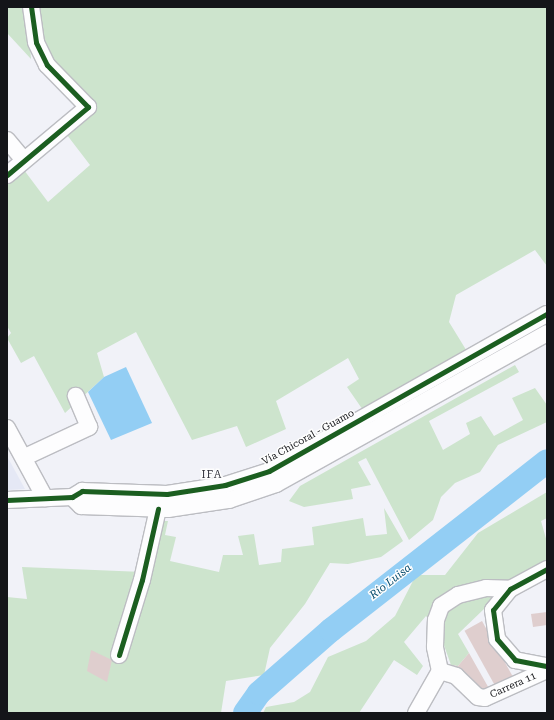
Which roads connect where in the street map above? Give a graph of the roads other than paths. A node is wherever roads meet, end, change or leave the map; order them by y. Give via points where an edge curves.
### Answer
1 (31, 7) edge
2 (7, 140) edge
3 (24, 160) junction
4 (7, 175) edge
5 (547, 314) edge
6 (547, 334) edge
7 (505, 337) junction
8 (513, 352) junction
9 (76, 396) dead end
10 (394, 409) junction
11 (7, 428) edge
12 (25, 457) junction
13 (45, 498) junction
14 (7, 500) edge
15 (164, 504) junction
16 (547, 569) edge
17 (510, 589) junction
18 (118, 655) dead end
19 (547, 666) edge
20 (547, 670) edge
21 (440, 671) junction
22 (416, 713) edge

1 - 3 street via 36,42 47,65 88,107
2 - 3 street
3 - 4 street
5 - 7 street
6 - 8 street
7 - 8 street
7 - 10 street
8 - 10 street
9 - 12 street via 89,427
10 - 15 street via 306,458 276,484 229,500
11 - 12 street
12 - 13 street
13 - 14 street
13 - 15 street via 72,498 81,506
15 - 18 street
16 - 17 street
17 - 19 street via 493,610 497,639 515,660
17 - 21 street via 486,588 458,595 440,606 436,620 435,647
20 - 21 street, Carrera 11 via 485,698 478,697 456,676
21 - 22 street

